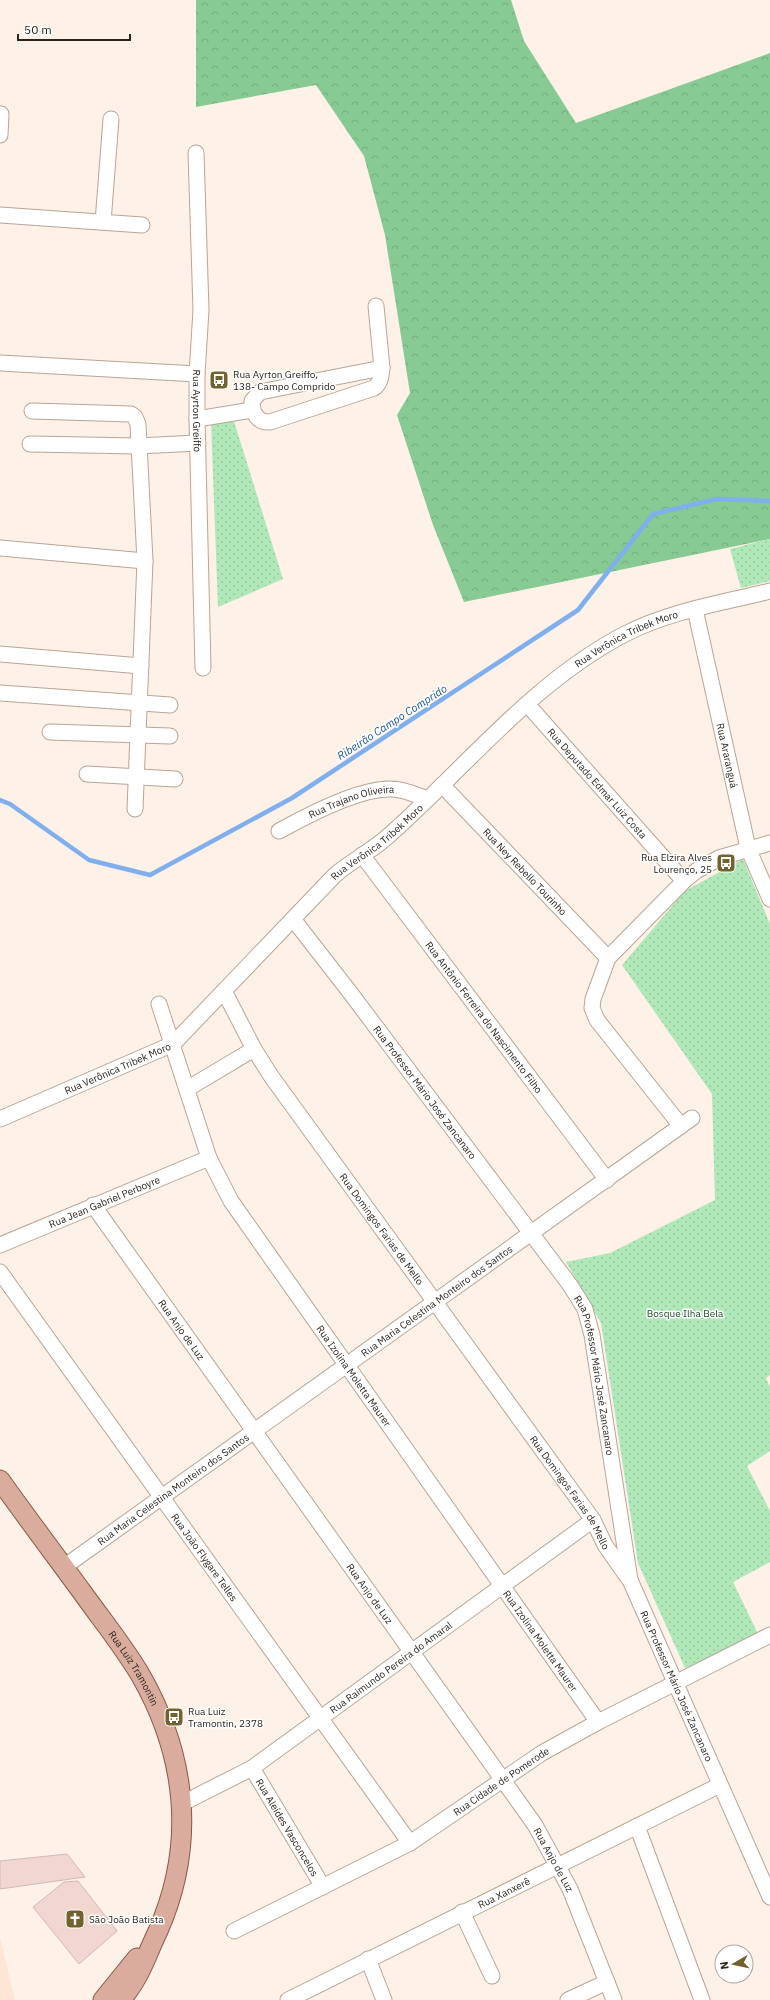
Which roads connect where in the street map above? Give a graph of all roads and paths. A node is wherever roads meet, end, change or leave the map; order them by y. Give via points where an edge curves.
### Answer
1 (1, 114) dead end
2 (111, 119) dead end
3 (0, 135) edge
4 (196, 153) dead end
5 (0, 215) edge
6 (103, 222) junction
7 (142, 225) dead end
8 (376, 306) dead end
9 (0, 363) edge
10 (382, 368) junction
11 (197, 374) junction
12 (252, 410) junction
13 (32, 411) dead end
14 (197, 419) junction
15 (198, 443) junction
16 (30, 444) dead end
17 (138, 446) junction
18 (0, 548) edge
19 (145, 561) junction
20 (770, 591) edge
21 (695, 609) junction
22 (0, 654) edge
23 (141, 666) junction
24 (203, 668) dead end
25 (0, 693) edge
26 (139, 703) junction
27 (527, 704) junction
28 (170, 705) dead end
29 (50, 732) dead end
30 (137, 736) junction
31 (170, 736) dead end
32 (87, 774) dead end
33 (136, 778) junction
34 (175, 779) dead end
35 (442, 785) junction
36 (427, 799) junction
37 (135, 809) dead end
38 (279, 831) dead end
39 (770, 843) edge
40 (748, 848) junction
41 (362, 855) junction
42 (684, 881) junction
43 (770, 899) edge
44 (293, 919) junction
45 (608, 958) junction
46 (224, 991) junction
47 (158, 1004) dead end
48 (173, 1044) junction
49 (254, 1049) junction
50 (187, 1089) junction
51 (0, 1118) edge
52 (209, 1158) junction
53 (607, 1180) junction
54 (93, 1206) junction
55 (531, 1233) junction
56 (0, 1245) edge
57 (0, 1272) edge
58 (435, 1301) junction
59 (346, 1366) junction
60 (254, 1431) junction
61 (0, 1480) edge
62 (162, 1497) junction
63 (593, 1520) junction
64 (64, 1567) junction
65 (630, 1580) junction
66 (502, 1586) junction
67 (770, 1635) edge
68 (412, 1652) junction
69 (676, 1683) junction
70 (320, 1718) junction
71 (598, 1722) junction
72 (252, 1768) junction
73 (502, 1779) junction
74 (720, 1785) junction
75 (181, 1804) junction
76 (637, 1826) junction
77 (410, 1843) junction
78 (558, 1865) junction
79 (323, 1887) junction
80 (770, 1897) edge
81 (462, 1912) junction
82 (234, 1931) dead end
83 (157, 1933) junction
84 (368, 1959) junction
85 (492, 1976) dead end
86 (607, 1982) junction
87 (103, 2000) edge
88 (121, 2000) edge
89 (288, 2000) edge
90 (384, 2000) edge
91 (568, 2000) edge
92 (614, 2000) edge
93 (702, 2000) edge

1 - 3 street
2 - 6 street
4 - 11 street, Rua Ayrton Greiffo via 201,310
5 - 6 street
6 - 7 street
8 - 10 street
9 - 11 street
10 - 12 street via 260,392 252,400
10 - 12 street via 381,378 374,388 270,422 258,419
11 - 14 street, Rua Ayrton Greiffo
12 - 14 street
13 - 17 street via 131,414 138,424
14 - 15 street, Rua Ayrton Greiffo
15 - 17 street
15 - 24 street, Rua Ayrton Greiffo
16 - 17 street
17 - 19 street
18 - 19 street
19 - 23 street
20 - 21 street, Rua Verônica Tribek Moro
21 - 27 street, Rua Verônica Tribek Moro via 647,625 605,646 564,672
21 - 40 street, Rua Araranguá
22 - 23 street
23 - 26 street
25 - 26 street
26 - 28 street
26 - 30 street
27 - 35 street, Rua Verônica Tribek Moro
27 - 42 street, Rua Deputado Edmar Luiz Costa
29 - 30 street
30 - 31 street
30 - 33 street
32 - 33 street
33 - 34 street
33 - 37 street
35 - 36 street, Rua Verônica Tribek Moro
35 - 45 street, Rua Ney Rebello Tourinho
36 - 38 street, Rua Trajano Oliveira via 403,790 377,790 318,810
36 - 41 street, Rua Verônica Tribek Moro via 386,839
39 - 40 street
40 - 42 street via 719,858
40 - 43 street, Rua Araranguá
41 - 44 street, Rua Verônica Tribek Moro via 335,876
41 - 53 street, Rua Antônio Ferreira do Nascimento Filho
42 - 45 street
44 - 46 street, Rua Verônica Tribek Moro
44 - 55 street, Rua Professor Mário José Zancanaro
45 - 53 street, Rua Maria Celestina Monteiro dos Santos via 593,999 593,1014 687,1122
46 - 48 street, Rua Verônica Tribek Moro
46 - 49 street, Rua Domingos Farias de Mello
47 - 48 street, Rua Izolina Moletta Maurer
48 - 50 street, Rua Izolina Moletta Maurer
48 - 51 street, Rua Verônica Tribek Moro
49 - 50 street
49 - 58 street, Rua Domingos Farias de Mello
50 - 52 street, Rua Izolina Moletta Maurer
52 - 54 street, Rua Jean Gabriel Perboyre
52 - 59 street, Rua Izolina Moletta Maurer via 239,1214
53 - 55 street, Rua Maria Celestina Monteiro dos Santos
54 - 56 street, Rua Jean Gabriel Perboyre
54 - 60 street, Rua Anjo de Luz
55 - 58 street, Rua Maria Celestina Monteiro dos Santos
55 - 65 street, Rua Professor Mário José Zancanaro via 578,1296 589,1322
57 - 62 street, Rua João Flygare Telles
58 - 59 street, Rua Maria Celestina Monteiro dos Santos
58 - 63 street, Rua Domingos Farias de Mello
59 - 60 street, Rua Maria Celestina Monteiro dos Santos
59 - 66 street, Rua Izolina Moletta Maurer
60 - 62 street, Rua Maria Celestina Monteiro dos Santos
60 - 68 street, Rua Anjo de Luz
61 - 64 main road, Rua Luiz Tramontin
62 - 64 street, Rua Maria Celestina Monteiro dos Santos
62 - 70 street, Rua João Flygare Telles
63 - 65 street, Rua Domingos Farias de Mello via 605,1545
63 - 66 street, Rua Raimundo Pereira do Amaral
64 - 75 main road, Rua Luiz Tramontin via 124,1650 150,1693 167,1734
65 - 69 street, Rua Professor Mário José Zancanaro
66 - 68 street, Rua Raimundo Pereira do Amaral
66 - 71 street, Rua Izolina Moletta Maurer
67 - 69 street, Rua Cidade de Pomerode
68 - 70 street, Rua Raimundo Pereira do Amaral
68 - 73 street, Rua Anjo de Luz
69 - 71 street, Rua Cidade de Pomerode
69 - 74 street, Rua Professor Mário José Zancanaro
70 - 72 street, Rua Raimundo Pereira do Amaral
70 - 77 street, Rua João Flygare Telles
71 - 73 street, Rua Cidade de Pomerode
72 - 75 street, Rua Raimundo Pereira do Amaral
72 - 79 street, Rua Aleídes Vasconcelos
73 - 77 street, Rua Cidade de Pomerode
73 - 78 street, Rua Anjo de Luz via 535,1825
74 - 76 street, Rua Xanxerê
74 - 80 street, Rua Professor Mário José Zancanaro
75 - 83 main road, Rua Luiz Tramontin via 182,1836 178,1868 173,1892
76 - 78 street, Rua Xanxerê
76 - 93 street
77 - 79 street, Rua Cidade de Pomerode
78 - 81 street, Rua Xanxerê
78 - 86 street, Rua Anjo de Luz via 580,1912
79 - 82 street, Rua Cidade de Pomerode
81 - 84 street, Rua Xanxerê
81 - 85 street
83 - 87 main road, Rua Luiz Tramontin
83 - 88 main road, Rua Luiz Tramontin via 141,1972
84 - 89 street, Rua Xanxerê
84 - 90 street
86 - 91 street
86 - 92 street, Rua Anjo de Luz

